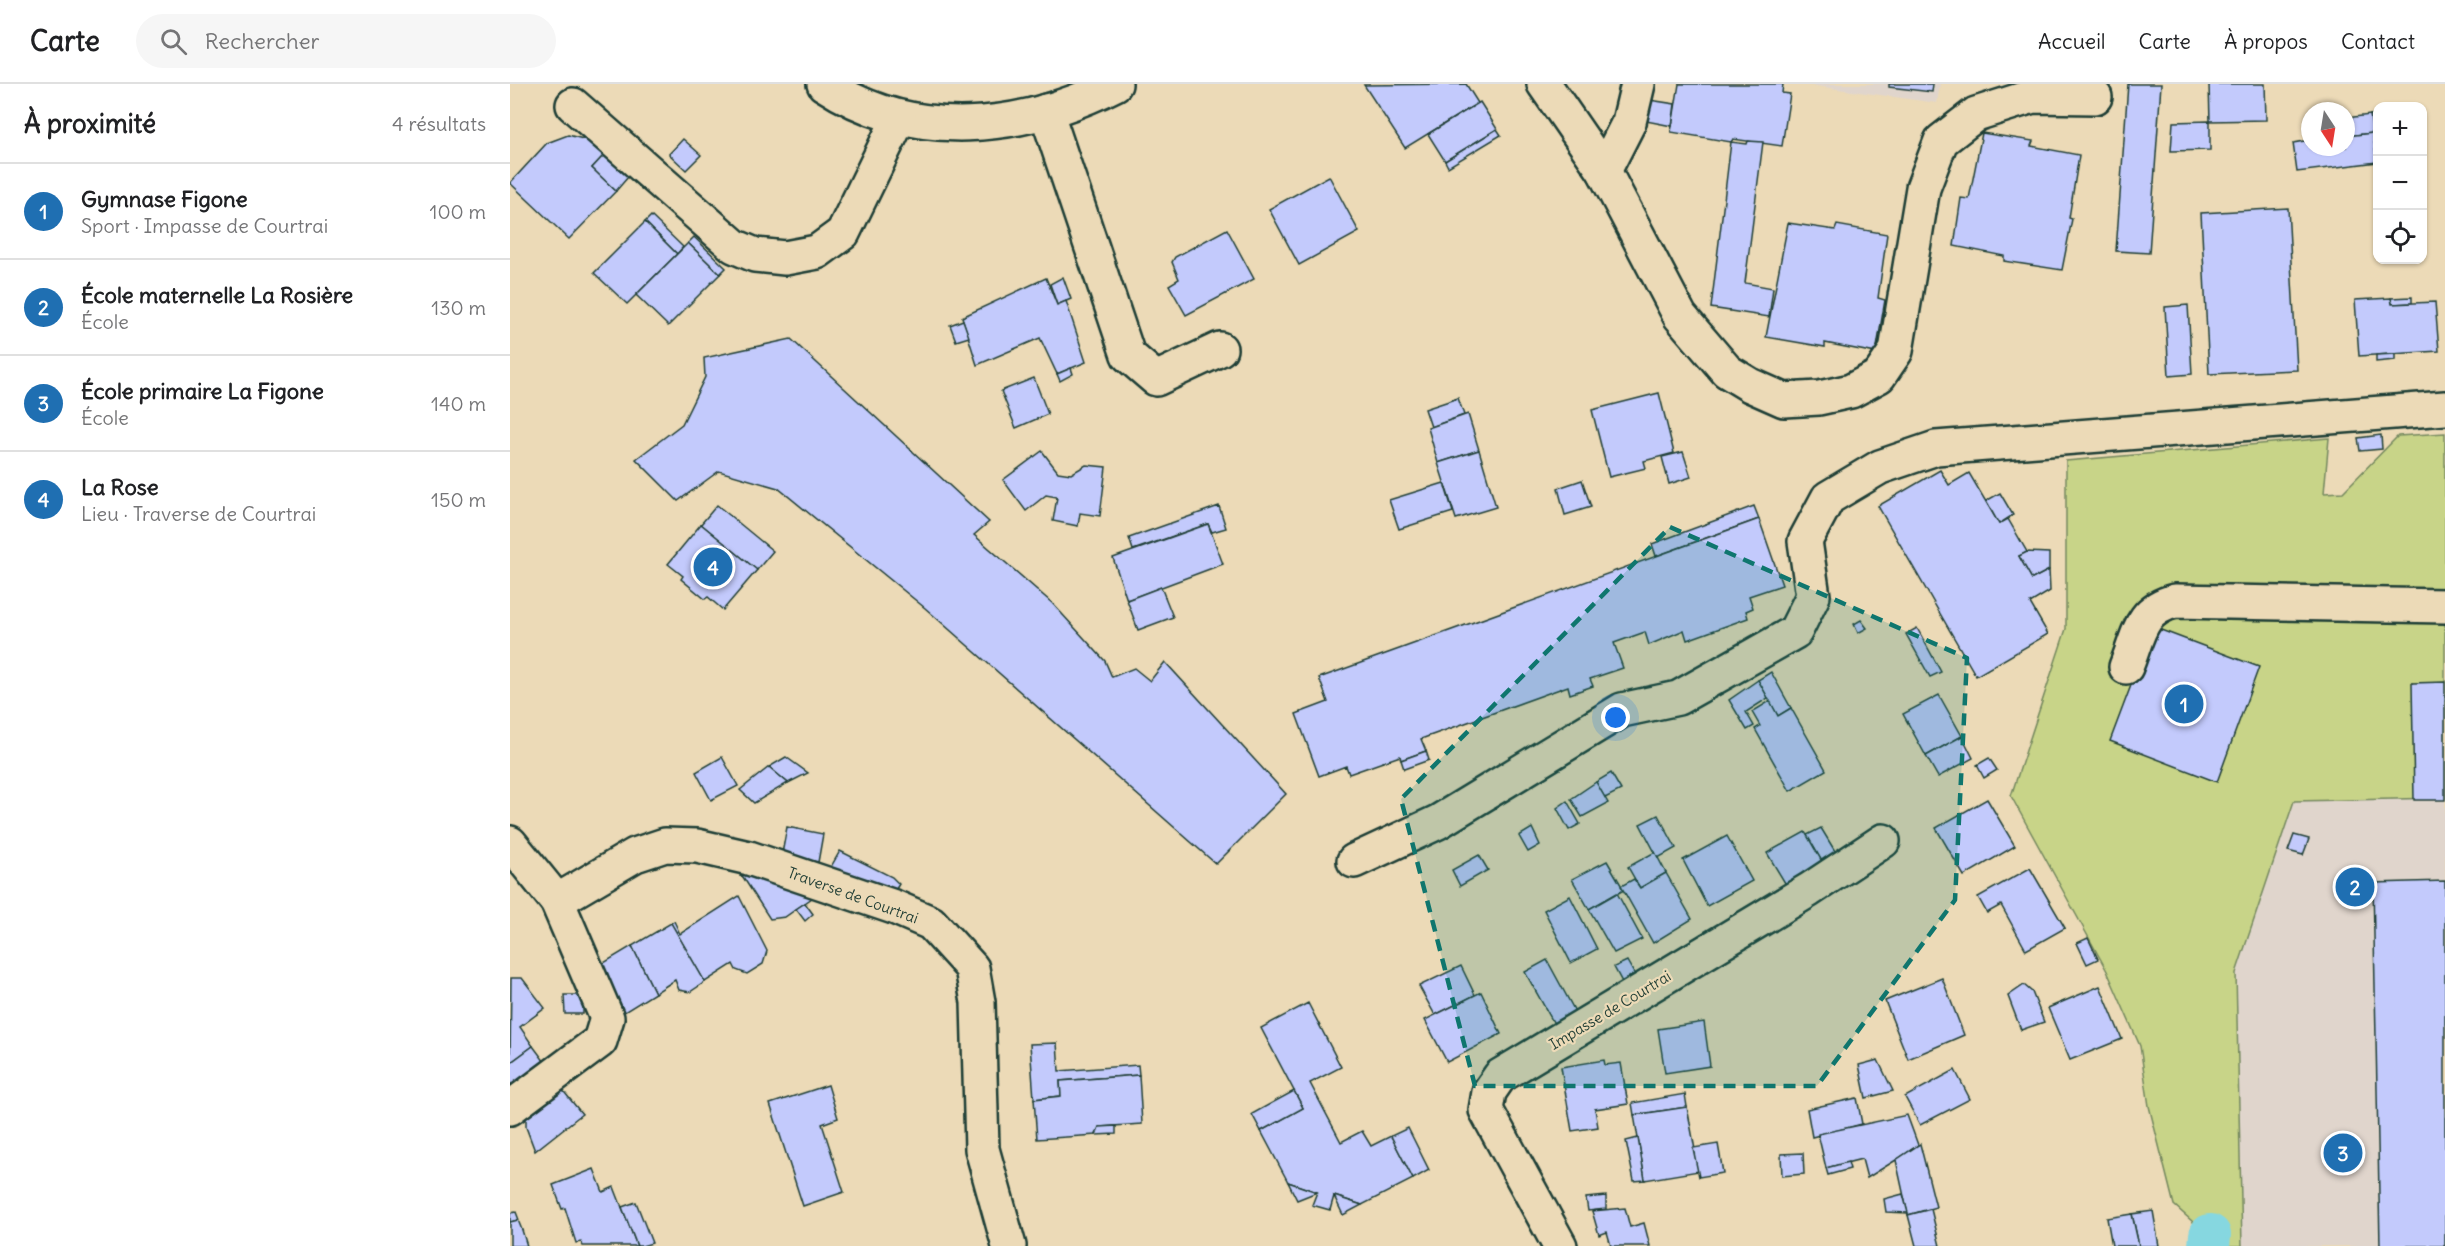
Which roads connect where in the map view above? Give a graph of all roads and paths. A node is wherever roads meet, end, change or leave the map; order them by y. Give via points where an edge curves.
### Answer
1 (824, 84) edge
2 (1115, 84) edge
3 (1544, 84) edge
4 (1638, 84) edge
5 (2095, 97) dead end
6 (573, 105) dead end
7 (1046, 111) junction
8 (899, 118) junction
9 (1604, 171) junction
10 (1220, 348) dead end
11 (2445, 408) edge
12 (2445, 606) edge
13 (2126, 667) dead end
14 (1883, 841) dead end
15 (510, 843) edge
16 (1354, 861) dead end
17 (557, 901) junction
18 (510, 1108) edge
19 (1009, 1246) edge
20 (1560, 1246) edge

1 - 8 street via 849,101
2 - 7 street
3 - 9 street
4 - 9 street via 1629,122
5 - 9 street via 2033,96 1976,114 1941,141 1923,188 1896,351 1880,376 1851,391 1819,398 1784,400 1727,371 1680,316
6 - 8 street via 734,246 755,255 785,258 817,252 843,233
7 - 8 street via 987,123 939,124
7 - 10 street via 1128,355 1155,379
11 - 16 street via 1936,448 1880,467 1828,498 1805,541 1813,596 1795,632 1678,698 1622,710 1438,822
12 - 13 street via 2175,601 2149,612
14 - 20 street, Impasse de Courtrai via 1809,890 1500,1076 1490,1092 1486,1110
15 - 17 street
17 - 18 street via 607,1018 600,1041
17 - 19 street, Traverse de Courtrai via 635,855 665,845 697,846 749,858 931,923 972,969 978,1002 982,1149

